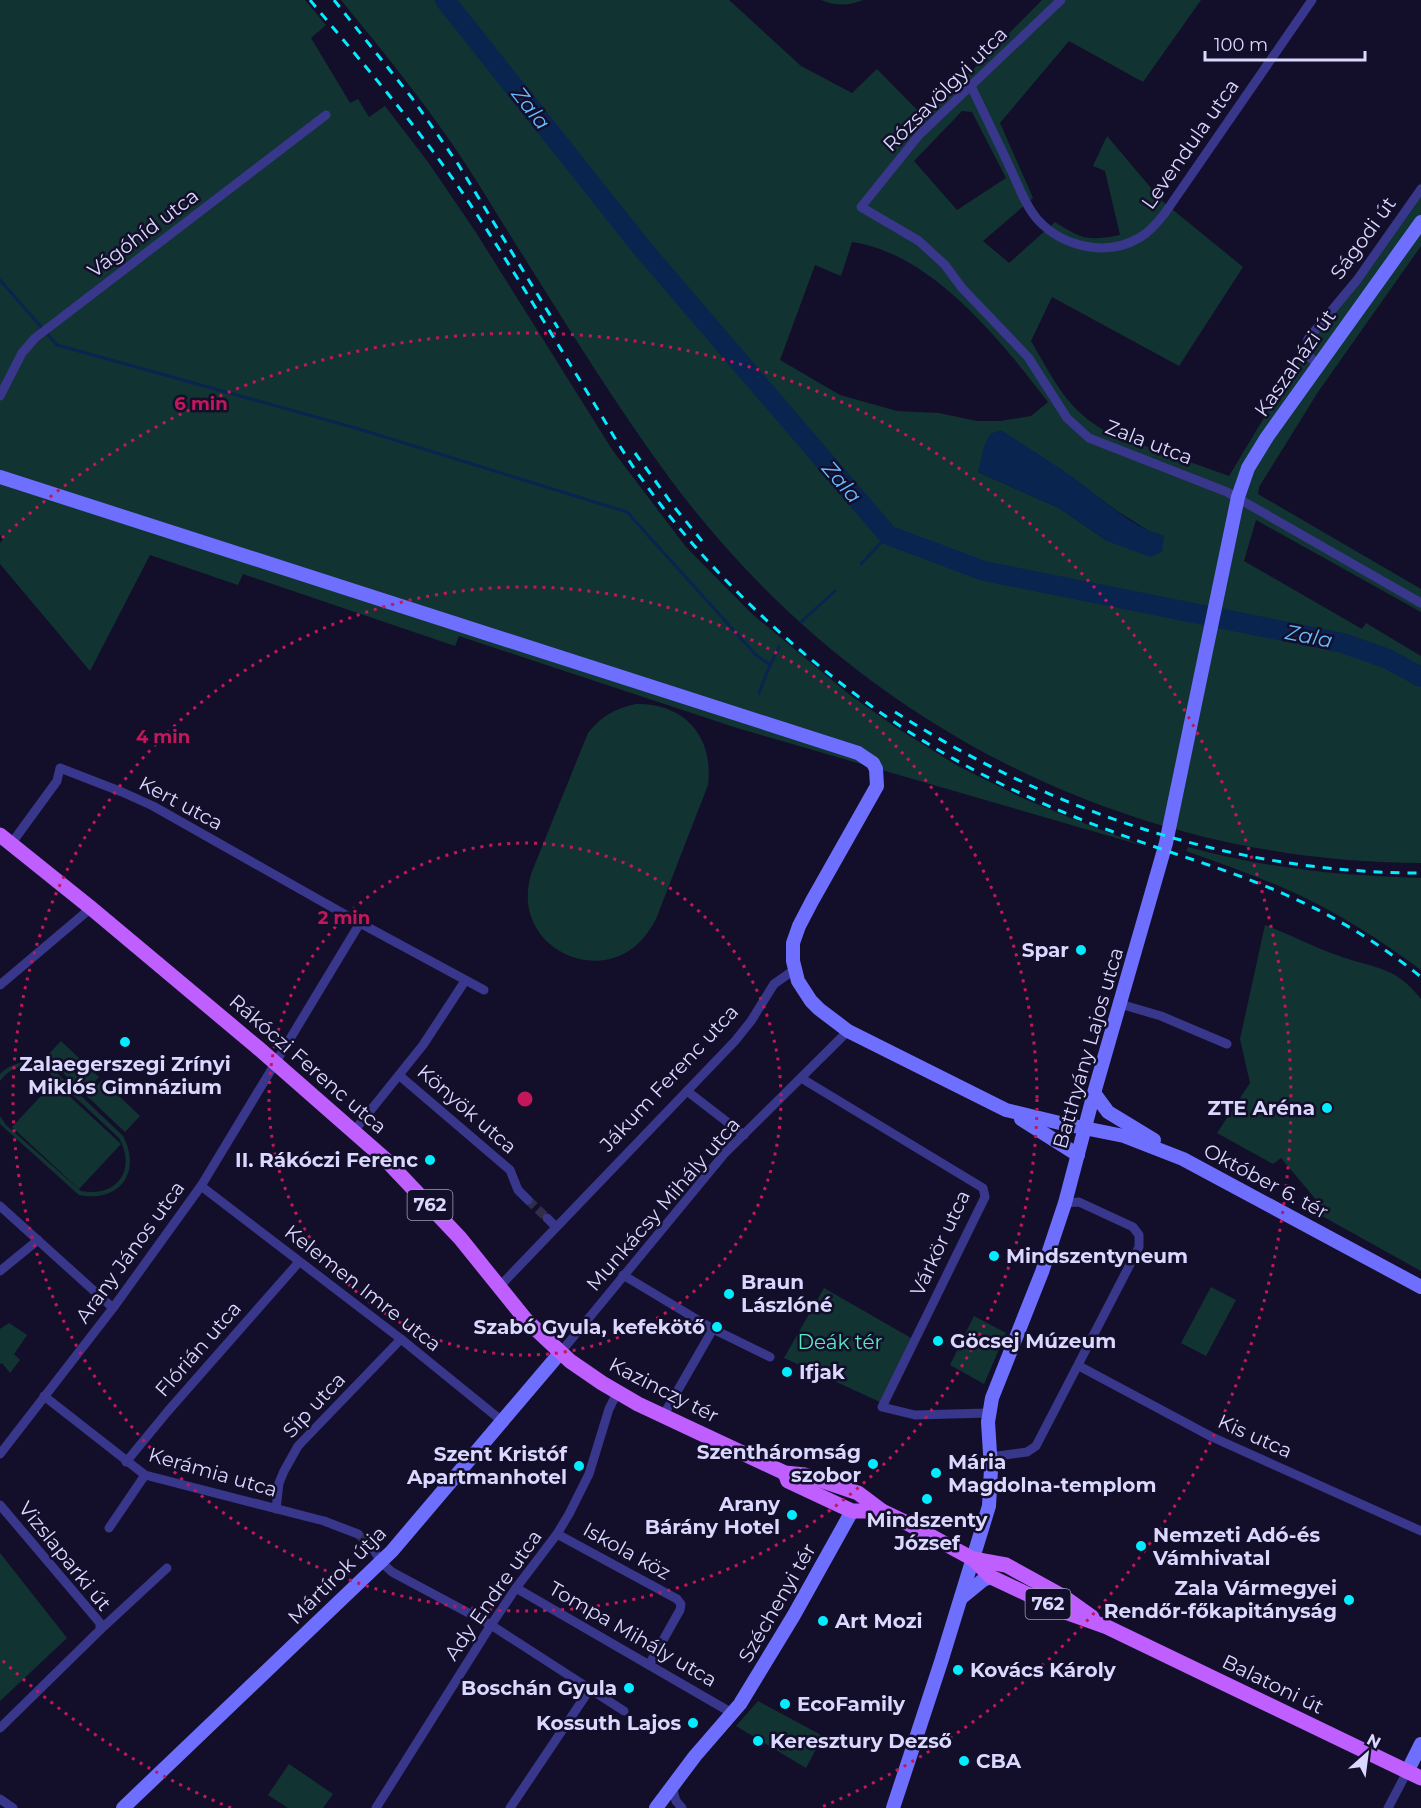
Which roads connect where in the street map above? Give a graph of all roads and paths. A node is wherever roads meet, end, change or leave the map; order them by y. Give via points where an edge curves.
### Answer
1 (1061, 0) edge
2 (1312, 0) edge
3 (970, 84) junction
4 (326, 115) dead end
5 (1421, 189) edge
6 (861, 207) joint
7 (1421, 222) edge
8 (1317, 364) junction
9 (0, 396) edge
10 (0, 477) edge
11 (1238, 497) junction
12 (1229, 540) joint
13 (1421, 603) edge
14 (5, 840) edge
15 (91, 908) junction
16 (360, 923) junction
17 (794, 970) junction
18 (465, 981) junction
19 (0, 985) edge
20 (484, 990) dead end
21 (1120, 1004) junction
22 (848, 1031) junction
23 (1227, 1044) dead end
24 (276, 1062) junction
25 (400, 1076) junction
26 (801, 1078) junction
27 (687, 1090) junction
28 (1094, 1093) junction
29 (1006, 1110) junction
30 (1085, 1128) junction
31 (354, 1131) junction
32 (744, 1135) junction
33 (1078, 1155) junction
34 (1183, 1160) junction
35 (201, 1186) junction
36 (528, 1200) tunnel mouth
37 (1065, 1203) junction
38 (0, 1206) edge
39 (547, 1218) tunnel mouth
40 (556, 1227) junction
41 (38, 1240) junction
42 (299, 1262) junction
43 (0, 1271) edge
44 (623, 1275) junction
45 (498, 1287) junction
46 (1421, 1287) edge
47 (113, 1308) junction
48 (713, 1329) junction
49 (402, 1339) junction
50 (560, 1353) junction
51 (770, 1357) dead end
52 (1079, 1366) junction
53 (617, 1393) junction
54 (44, 1396) junction
55 (988, 1413) junction
56 (663, 1416) junction
57 (502, 1421) junction
58 (0, 1455) edge
59 (990, 1457) junction
60 (126, 1462) junction
61 (784, 1473) junction
62 (145, 1475) junction
63 (0, 1505) edge
64 (276, 1506) junction
65 (852, 1511) junction
66 (882, 1511) junction
67 (109, 1528) dead end
68 (1421, 1531) edge
69 (358, 1534) tunnel mouth
70 (557, 1534) junction
71 (377, 1556) junction
72 (973, 1559) junction
73 (167, 1568) dead end
74 (991, 1577) junction
75 (516, 1588) junction
76 (961, 1598) junction
77 (491, 1625) junction
78 (1107, 1627) junction
79 (100, 1630) junction
80 (649, 1665) junction
81 (590, 1689) junction
82 (624, 1711) dead end
83 (732, 1713) junction
84 (0, 1728) edge
85 (1421, 1744) edge
86 (1414, 1775) edge
87 (672, 1787) junction
88 (0, 1798) edge
89 (13, 1808) edge
90 (123, 1808) edge
91 (376, 1808) edge
92 (510, 1808) edge
93 (656, 1808) edge
94 (682, 1808) edge
95 (893, 1808) edge
96 (1388, 1808) edge

1 - 3 street, Rózsavölgyi utca
2 - 3 street, Levendula utca via 1165,213 1138,239 1115,247 1093,248 1070,242 1038,219
3 - 6 street, Rózsavölgyi utca via 919,135
4 - 9 street, Vágóhíd utca via 38,336 22,353
5 - 8 street, Ságodi út via 1357,280 1308,339 1307,355
6 - 11 street, Zala utca via 919,241 945,265 1028,357 1067,418 1089,438
7 - 8 street, Kaszaházi út
8 - 11 street, Kaszaházi út via 1257,452
10 - 17 street via 867,758 876,769 877,786 799,926 793,943
11 - 12 street, Kaszaházi út
11 - 13 street, Zala utca
12 - 21 street, Batthyány Lajos utca via 1163,856
14 - 15 main road, Rákóczi Ferenc utca / 762
14 - 16 street, Kert utca via 57,781 60,768 153,806
15 - 19 street
15 - 24 main road, Rákóczi Ferenc utca / 762
16 - 18 street, Kert utca
16 - 24 street
17 - 22 street via 811,1001
17 - 27 street, Jákum Ferenc utca via 774,984 751,1021
18 - 20 street, Kert utca
18 - 25 street, Könyök utca
21 - 23 street via 1161,1016
21 - 28 street, Batthyány Lajos utca
22 - 26 street, Munkácsy Mihály utca
22 - 29 street
24 - 31 main road, Rákóczi Ferenc utca / 762
24 - 35 street, Arany János utca
25 - 31 street, Könyök utca
25 - 36 street, Könyök utca via 510,1170 519,1192
26 - 32 street, Munkácsy Mihály utca
26 - 55 street, Várkör utca via 983,1188 985,1197 882,1407 915,1414
27 - 32 street
27 - 40 street, Jákum Ferenc utca
28 - 30 street, Batthyány Lajos utca
28 - 34 street via 1113,1116
29 - 30 street, Október 6. tér
29 - 33 street
30 - 33 street, Batthyány Lajos utca
30 - 34 street, Október 6. tér via 1124,1136
31 - 45 main road, Rákóczi Ferenc utca / 762 via 434,1208
32 - 44 street, Munkácsy Mihály utca
33 - 37 street, Batthyány Lajos utca
34 - 46 street, Október 6. tér
35 - 42 street, Kelemen Imre utca
35 - 47 street, Arany János utca
37 - 52 street via 1079,1202 1128,1224 1136,1229 1140,1240 1137,1254
37 - 55 street, Batthyány Lajos utca
38 - 41 street
39 - 40 street
40 - 45 street, Jákum Ferenc utca
41 - 43 street
41 - 47 street
42 - 49 street, Kelemen Imre utca
42 - 60 street, Flórián utca
44 - 48 street
44 - 50 street, Munkácsy Mihály utca
45 - 50 main road, Rákóczi Ferenc utca / 762
47 - 54 street, Arany János utca
48 - 51 street
48 - 56 street
49 - 57 street, Kelemen Imre utca
49 - 64 street, Síp utca via 298,1446 284,1471
50 - 53 main road, Kazinczy tér / 762
50 - 57 street, Mártírok útja
52 - 59 street via 1036,1446 1027,1452
52 - 68 street, Kis utca via 1212,1437
53 - 56 main road, Kazinczy tér / 762
53 - 70 street, Ady Endre utca via 589,1474
54 - 58 street, Arany János utca
54 - 60 street, Kerámia utca
55 - 59 street, Batthyány Lajos utca
56 - 61 main road, Kazinczy tér / 762
57 - 71 street, Mártírok útja
59 - 72 street, Batthyány Lajos utca via 989,1506
60 - 62 street, Kerámia utca
61 - 65 main road, Kazinczy tér / 762 via 788,1481
61 - 66 main road, Kazinczy tér / 762 via 838,1485 858,1493
62 - 64 street, Kerámia utca
62 - 67 street
63 - 79 street, Vizslaparki út via 100,1623
64 - 69 street, Kerámia utca
65 - 66 main road, Kazinczy tér
65 - 83 street, Széchenyi tér via 794,1615
66 - 72 main road, Kazinczy tér / 762
70 - 75 street, Ady Endre utca
70 - 80 street, Iskola köz via 681,1604
71 - 77 street via 392,1572
71 - 90 street, Mártírok útja
72 - 74 main road, Balatoni út / 762
72 - 76 street, Batthyány Lajos utca
72 - 78 main road, Balatoni út / 762 via 1002,1564 1028,1576
73 - 79 street, Vizslaparki út
74 - 76 street
74 - 78 main road, Balatoni út / 762
75 - 77 street, Ady Endre utca
75 - 80 street, Tompa Mihály utca
76 - 95 street, Batthyány Lajos utca
77 - 81 street
77 - 91 street, Ady Endre utca
78 - 86 main road, Balatoni út / 762
79 - 84 street, Vizslaparki út
80 - 83 street, Tompa Mihály utca
81 - 82 street
81 - 92 street
83 - 87 street, Széchenyi tér
85 - 86 street
86 - 96 street
87 - 93 street, Széchenyi tér
87 - 94 street
88 - 89 street

